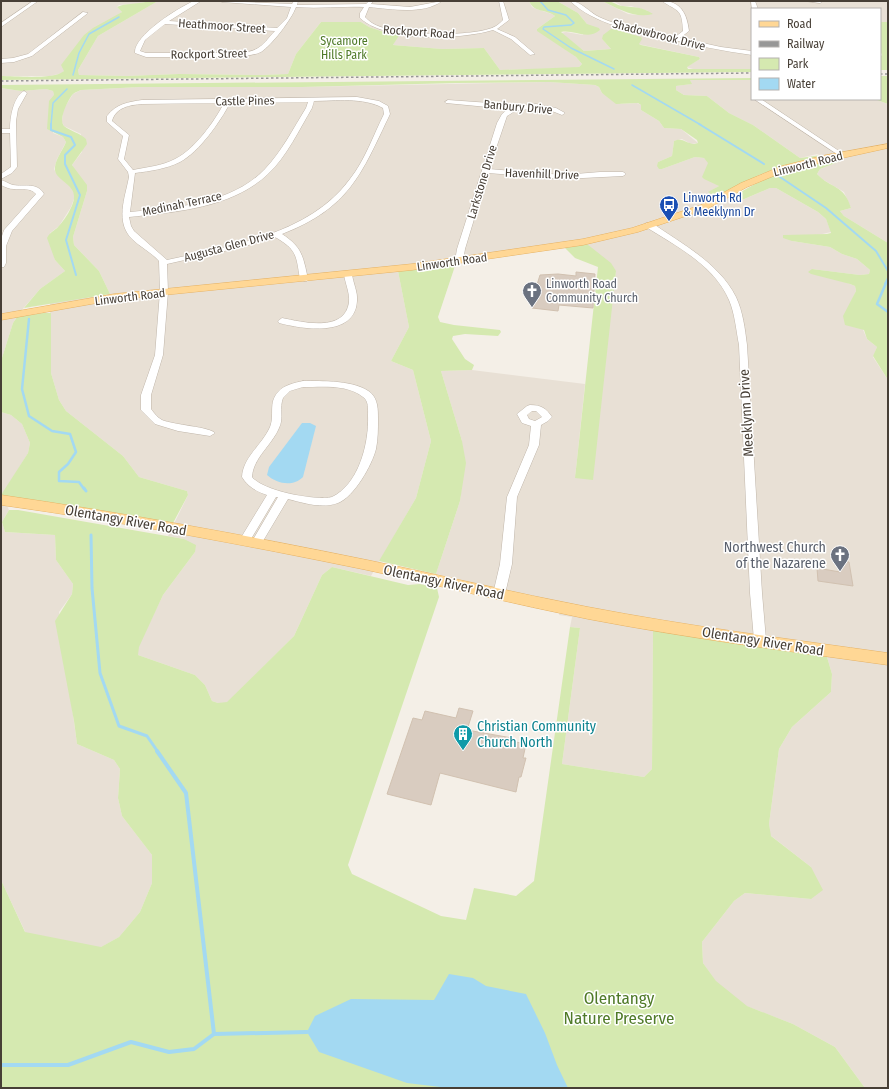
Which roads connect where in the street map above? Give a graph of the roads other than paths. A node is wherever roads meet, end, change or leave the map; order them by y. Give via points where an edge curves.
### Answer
1 (36, 1) edge
2 (199, 1) edge
3 (222, 1) edge
4 (440, 1) edge
5 (501, 1) edge
6 (572, 1) edge
7 (666, 1) edge
8 (807, 1) edge
9 (820, 1) edge
10 (295, 3) edge
11 (369, 3) edge
12 (85, 13) dead end
13 (165, 22) junction
14 (1, 25) edge
15 (278, 30) junction
16 (495, 30) junction
17 (676, 40) junction
18 (751, 53) edge
19 (532, 54) dead end
20 (1, 61) edge
21 (24, 93) dead end
22 (311, 100) junction
23 (759, 100) edge
24 (228, 101) junction
25 (377, 102) joint
26 (448, 102) dead end
27 (513, 108) junction
28 (562, 113) dead end
29 (1, 131) edge
30 (14, 131) junction
31 (888, 146) edge
32 (842, 155) junction
33 (485, 171) junction
34 (131, 172) junction
35 (623, 174) dead end
36 (1, 177) edge
37 (1, 182) edge
38 (125, 215) junction
39 (1, 226) edge
40 (11, 226) junction
41 (649, 226) junction
42 (276, 234) junction
43 (459, 261) junction
44 (163, 263) junction
45 (1, 265) edge
46 (348, 274) junction
47 (304, 279) junction
48 (164, 292) junction
49 (1, 317) edge
50 (282, 321) dead end
51 (536, 424) dead end
52 (210, 433) dead end
53 (273, 493) junction
54 (284, 495) junction
55 (2, 501) edge
56 (250, 542) junction
57 (499, 594) junction
58 (760, 640) junction
59 (888, 659) edge

1 - 14 street
2 - 13 street
3 - 10 street
4 - 11 street via 416,8
5 - 16 street via 506,20
6 - 17 street, Shadowbrook Drive via 604,21
7 - 17 street via 684,14 686,31
8 - 9 street
10 - 11 street via 322,7
10 - 15 street via 289,18
11 - 16 street, Rockport Road via 362,19 367,24 383,30 451,35
12 - 20 street via 30,55
13 - 15 street, Heathmoor Street
13 - 15 street, Rockport Street via 142,39 137,49 140,54 247,54 263,48
16 - 19 street via 513,38
17 - 18 street, Shadowbrook Drive
21 - 30 street via 15,109
22 - 24 street, Castle Pines
22 - 25 street, Castle Pines via 357,99
22 - 38 street, Medinah Terrace via 309,108 272,165 248,186 217,199 150,213
23 - 32 street
24 - 34 street via 223,111 188,154 180,160
24 - 34 street, Castle Pines via 141,102 114,110 109,121 126,135 120,159
25 - 42 street, Augusta Glen Drive via 386,107 387,114 353,180 336,199 317,214
26 - 27 street, Banbury Drive
27 - 28 street, Banbury Drive via 536,106
27 - 33 street, Larkstone Drive via 504,115 500,123
29 - 30 street
30 - 36 street via 14,167
31 - 32 main road, Linworth Road
32 - 41 main road, Linworth Road via 770,173 704,207
33 - 35 street, Havenhill Drive via 563,177
33 - 43 street, Larkstone Drive
34 - 38 street via 132,182
37 - 40 street via 40,192 38,199
38 - 44 street via 129,230 160,257
39 - 40 street
40 - 45 street via 2,246
41 - 43 main road, Linworth Road via 583,242
41 - 58 street, Meeklynn Drive via 680,245 716,275 729,292 737,312 743,345
42 - 44 street, Augusta Glen Drive via 231,248
42 - 47 street via 297,249
43 - 46 main road, Linworth Road
44 - 48 street
46 - 47 main road, Linworth Road
46 - 50 street via 353,300 347,316 341,321 319,326
47 - 48 main road, Linworth Road
48 - 49 main road, Linworth Road via 114,297
48 - 52 street via 159,355 146,395 146,410 158,422
51 - 57 street via 534,445 512,497 506,564
53 - 54 street
53 - 54 street via 254,486 246,472 271,435 277,420 276,406 280,396 291,387 303,384 350,388 370,396 373,408 369,455 348,491 341,498 324,502
53 - 56 street
54 - 56 street
55 - 56 main road, Olentangy River Road
56 - 57 main road, Olentangy River Road
57 - 58 main road, Olentangy River Road via 587,612
58 - 59 main road, Olentangy River Road

